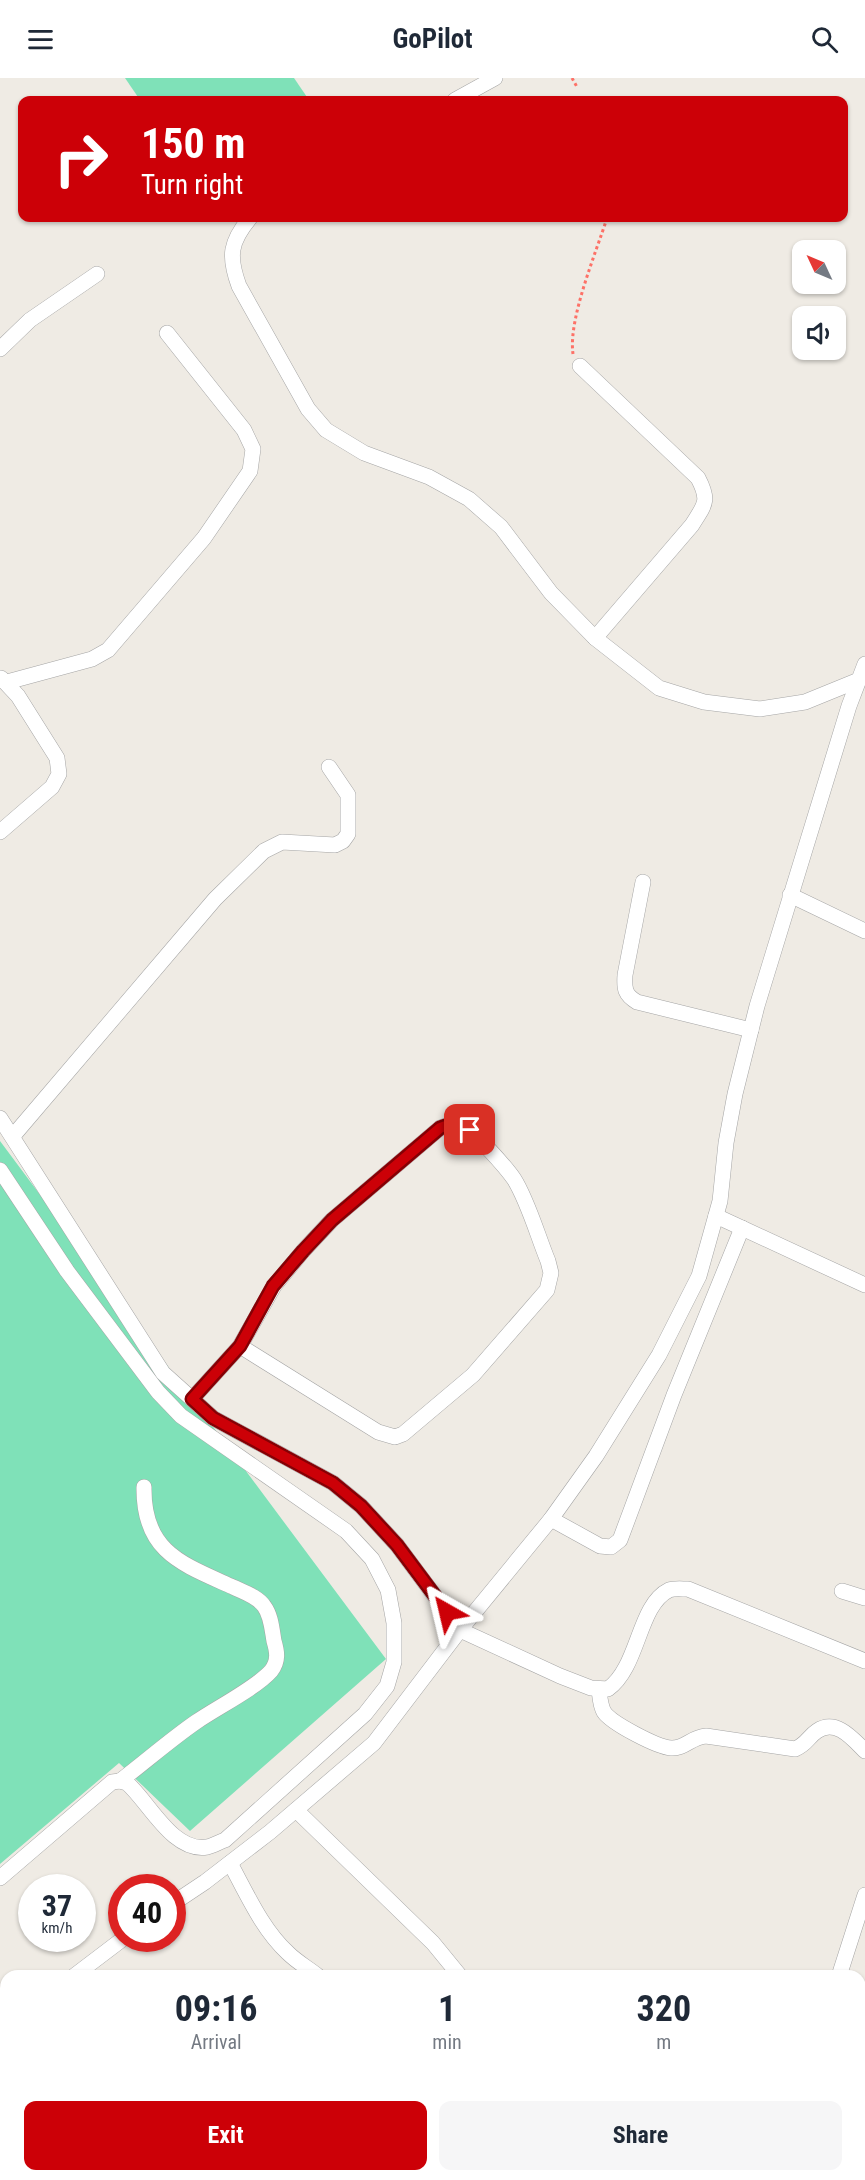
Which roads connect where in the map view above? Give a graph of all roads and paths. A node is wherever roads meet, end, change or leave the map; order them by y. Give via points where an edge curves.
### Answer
1 (495, 78) edge
2 (572, 78) edge
3 (577, 87) dead end
4 (462, 96) edge
5 (247, 222) edge
6 (606, 222) edge
7 (97, 274) dead end
8 (167, 333) dead end
9 (0, 349) edge
10 (580, 366) joint
11 (595, 638) junction
12 (865, 664) edge
13 (4, 680) edge
14 (859, 680) junction
15 (329, 767) dead end
16 (0, 832) edge
17 (644, 882) dead end
18 (790, 895) junction
19 (865, 931) edge
20 (751, 1030) junction
21 (0, 1118) edge
22 (13, 1136) junction
23 (0, 1170) edge
24 (716, 1216) junction
25 (742, 1228) junction
26 (865, 1285) edge
27 (240, 1346) junction
28 (192, 1399) junction
29 (144, 1487) dead end
30 (550, 1519) junction
31 (842, 1591) dead end
32 (865, 1598) edge
33 (460, 1630) junction
34 (865, 1661) edge
35 (599, 1689) junction
36 (865, 1751) edge
37 (120, 1781) junction
38 (296, 1810) junction
39 (230, 1863) junction
40 (0, 1878) edge
41 (186, 1894) edge
42 (865, 1895) edge
43 (108, 1950) edge
44 (82, 1970) edge
45 (310, 1970) edge
46 (455, 1970) edge
47 (841, 1970) edge

1 - 4 street
2 - 3 path
5 - 11 street via 237,234 231,264 239,286 309,409 326,430 364,453 429,477 469,499 501,527 551,593
6 - 10 path via 574,322 573,356
7 - 9 street via 30,320
8 - 13 street via 244,430 253,449 250,471 204,538 108,650 92,659
10 - 11 street via 698,478 706,493 704,506 692,525
11 - 14 street via 659,688 704,702 760,709 805,702
12 - 14 street
13 - 16 street via 57,758 59,774 52,787
14 - 18 street
15 - 22 street via 348,795 348,834 343,841 334,845 282,842 264,851 215,899
17 - 20 street via 625,975 628,997
18 - 19 street
18 - 20 street
20 - 24 street via 735,1094
21 - 22 street
22 - 28 street via 163,1373
23 - 37 street via 67,1271 158,1392 181,1416 346,1531 372,1559 388,1590 394,1623 394,1662 387,1686 365,1714 225,1840 206,1847 187,1844 170,1833 133,1788
24 - 25 street
24 - 30 street via 699,1276 660,1356
25 - 26 street
25 - 30 street via 620,1540 611,1547 600,1546
27 - 27 street via 378,1432 395,1437 403,1434 473,1375 547,1290 551,1274 548,1262 515,1182 470,1130 451,1124 440,1128 332,1220 303,1251 273,1286
27 - 28 street
28 - 33 street via 213,1418 333,1483 361,1506 397,1545
29 - 37 street via 144,1504 152,1531 171,1556 249,1594 264,1606 277,1662 261,1680 194,1723
30 - 33 street
31 - 32 street
33 - 35 street via 560,1676
33 - 38 street via 374,1743
34 - 35 street via 705,1595 688,1589 670,1590 650,1610 623,1675 608,1689
35 - 36 street via 605,1714 661,1746 684,1746 706,1736 795,1749 827,1727 840,1729
37 - 40 street via 103,1787
38 - 39 street
38 - 46 street via 433,1942
39 - 41 street
39 - 45 street via 274,1938
42 - 47 street
43 - 44 street

